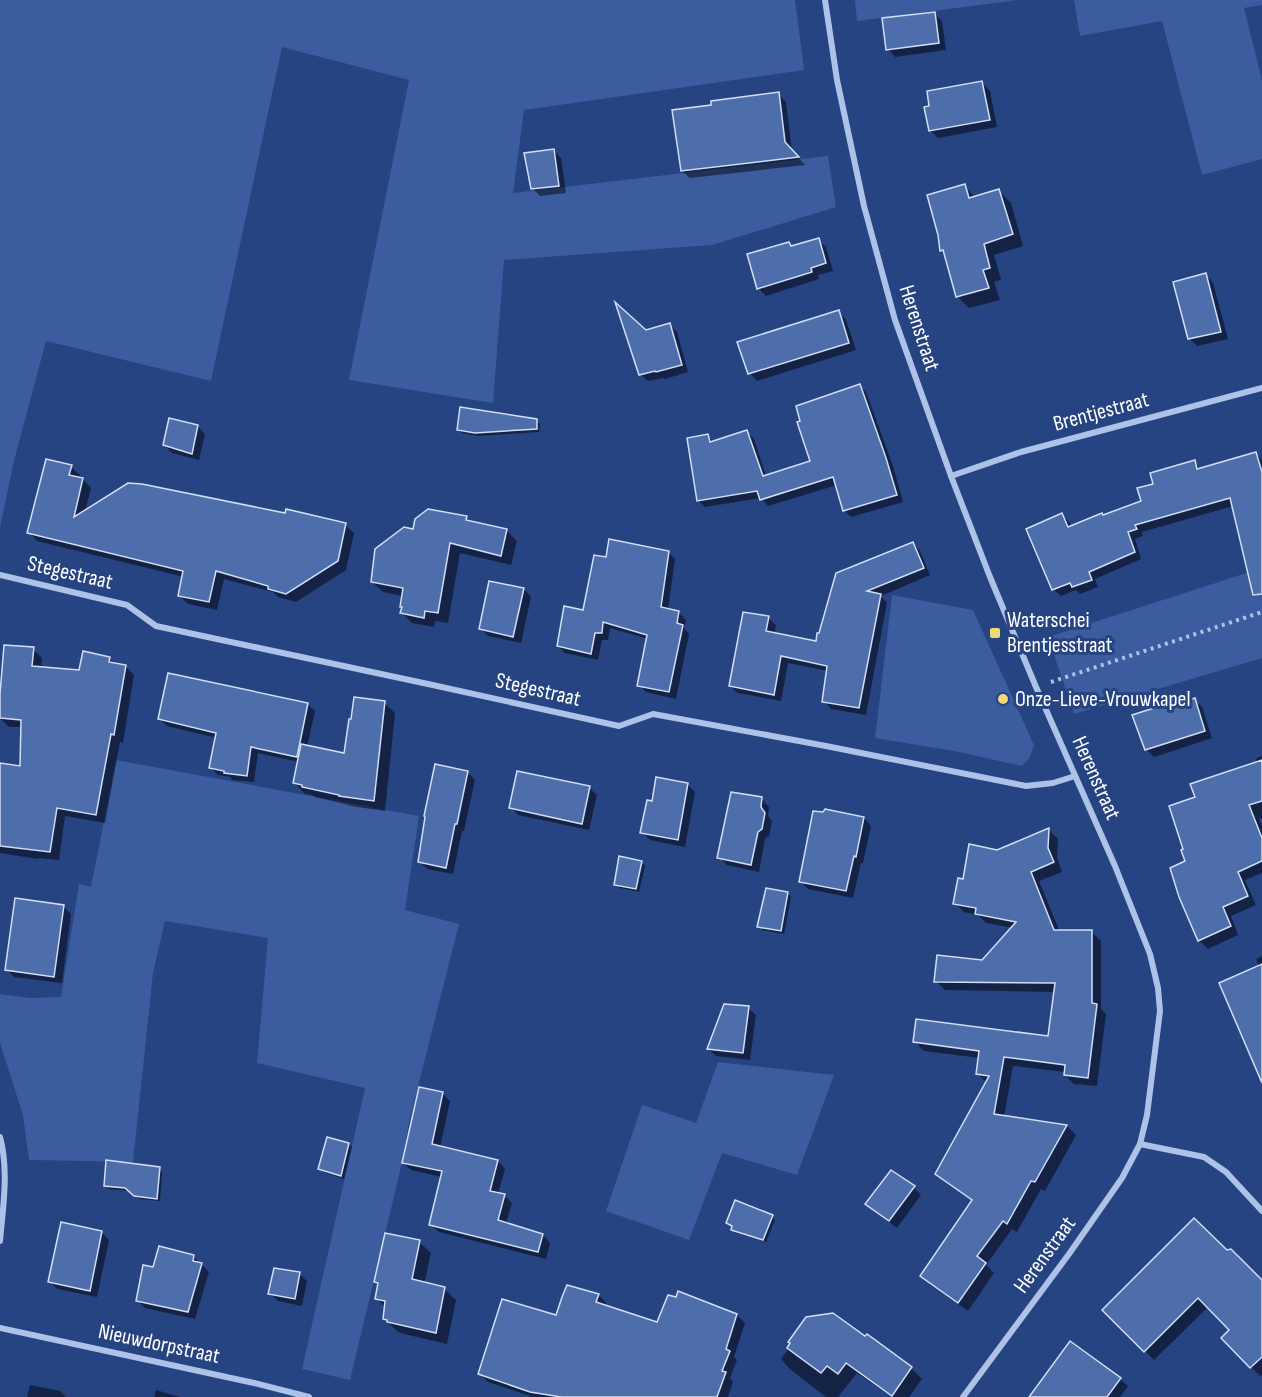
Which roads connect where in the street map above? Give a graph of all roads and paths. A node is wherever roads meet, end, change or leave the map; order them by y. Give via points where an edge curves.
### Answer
1 (825, 0) edge
2 (1262, 388) edge
3 (951, 476) junction
4 (0, 575) edge
5 (1262, 612) edge
6 (1036, 687) junction
7 (1075, 776) junction
8 (0, 1137) edge
9 (1140, 1144) junction
10 (1262, 1210) edge
11 (0, 1240) edge
12 (0, 1328) edge
13 (309, 1397) edge
14 (963, 1397) edge

1 - 3 street, Herenstraat via 837,80 864,206 895,320
2 - 3 street, Brentjestraat via 1021,452
3 - 6 street, Herenstraat
4 - 7 street, Stegestraat via 127,605 156,626 619,726 653,714 1026,786
5 - 6 path
6 - 7 street, Herenstraat
7 - 9 street, Herenstraat via 1150,954 1158,988 1160,1011
8 - 11 street via 5,1191
9 - 10 street via 1204,1157 1226,1172
9 - 14 street, Herenstraat via 1122,1179
12 - 13 street, Nieuwdorpstraat

